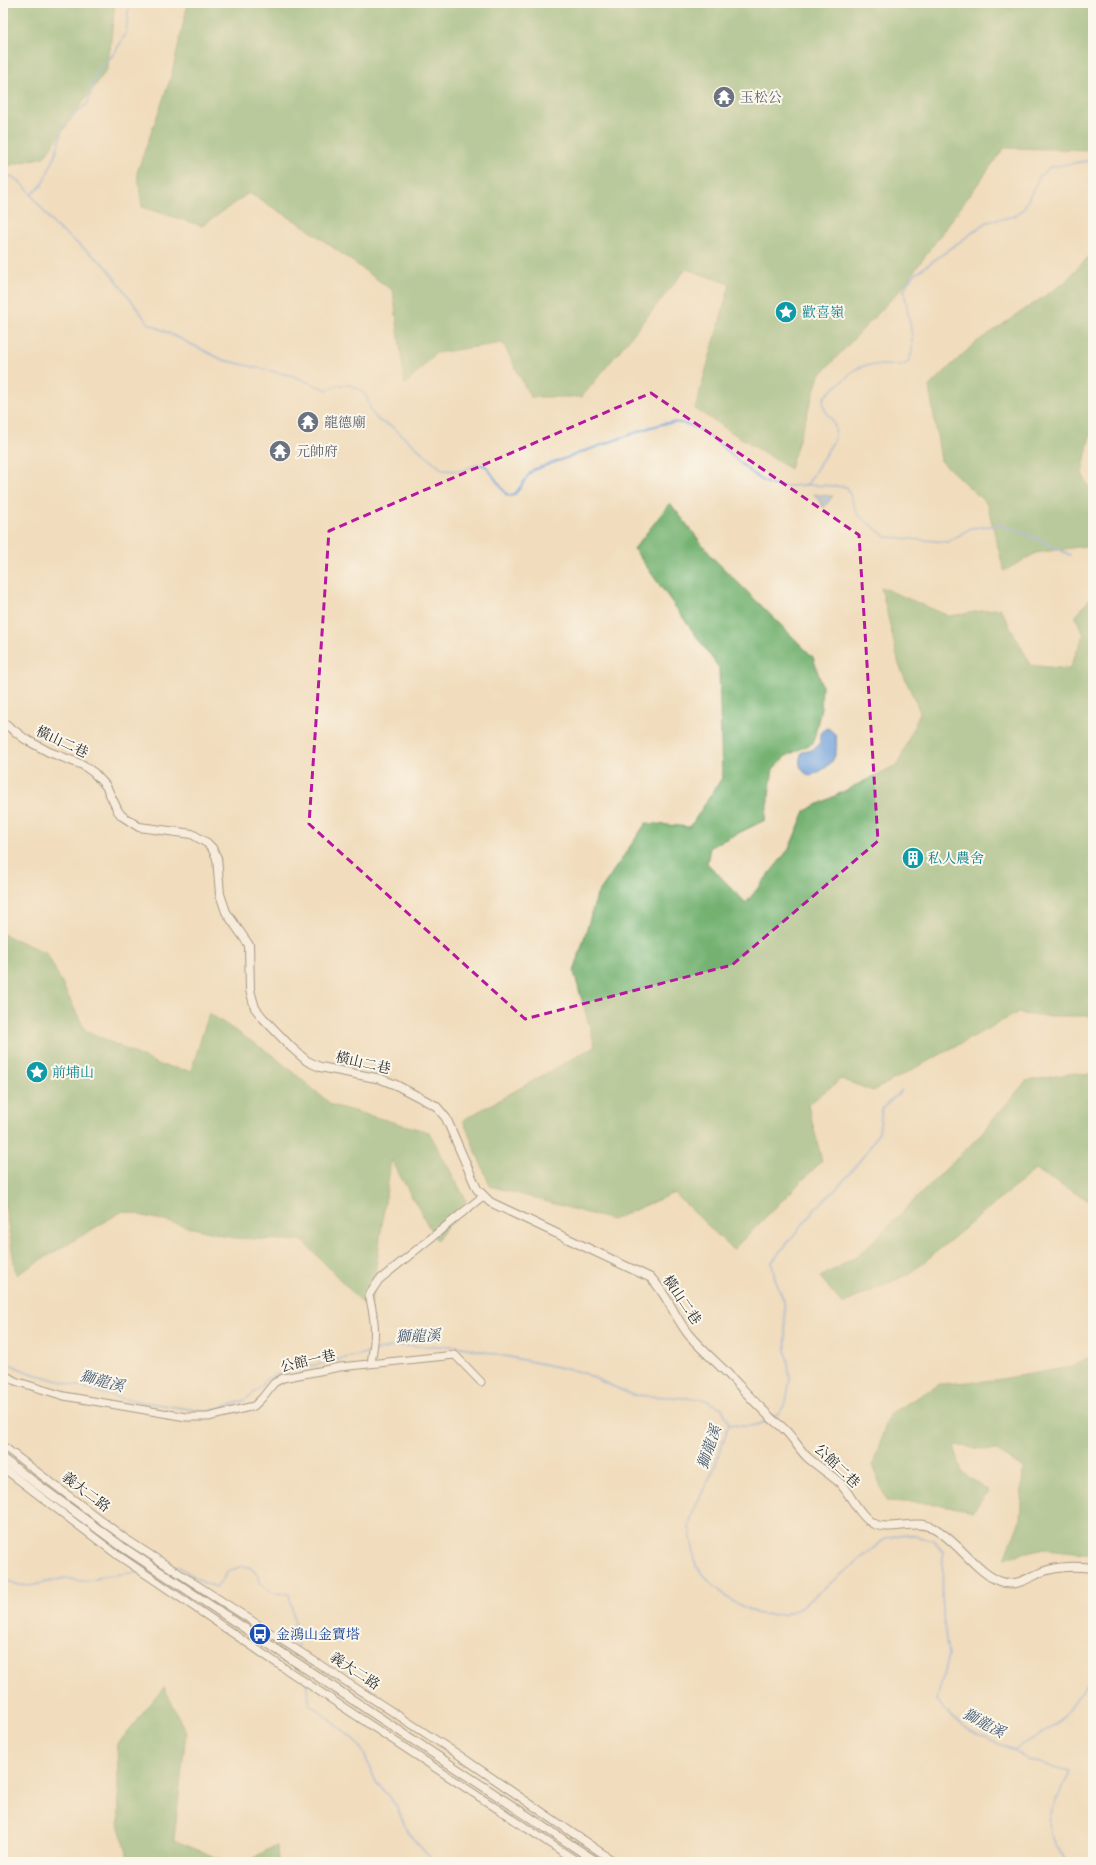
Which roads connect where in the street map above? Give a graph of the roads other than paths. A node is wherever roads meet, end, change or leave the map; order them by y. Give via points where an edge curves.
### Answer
1 (3, 722) edge
2 (483, 1196) junction
3 (372, 1360) junction
4 (3, 1374) edge
5 (481, 1382) dead end
6 (772, 1419) joint
7 (3, 1446) edge
8 (3, 1458) edge
9 (3, 1468) edge
10 (1093, 1568) edge
11 (578, 1862) edge
12 (597, 1862) edge
13 (615, 1862) edge

1 - 2 street, 橫山二巷 via 25,739 49,752 83,765 94,773 106,786 122,816 139,828 192,834 207,843 217,858 220,894 226,912 249,945 252,1000 255,1008 307,1061 320,1067 381,1079 436,1106 446,1118 477,1189
2 - 3 street via 379,1280 369,1295 375,1319
2 - 6 street, 橫山二巷 via 490,1202 651,1278 689,1335
3 - 4 street, 公館一巷 via 283,1378 274,1383 254,1406 208,1417 186,1417 64,1396 15,1381
3 - 5 street, 公館一巷 via 455,1355
6 - 10 street, 公館二巷 via 785,1430 806,1456 847,1490 865,1516 881,1527 908,1524 933,1528 992,1576 1012,1584 1057,1568
7 - 13 street, 義大二路 via 126,1539 450,1749
8 - 12 street, 義大二路 via 121,1546
9 - 11 street via 116,1554

